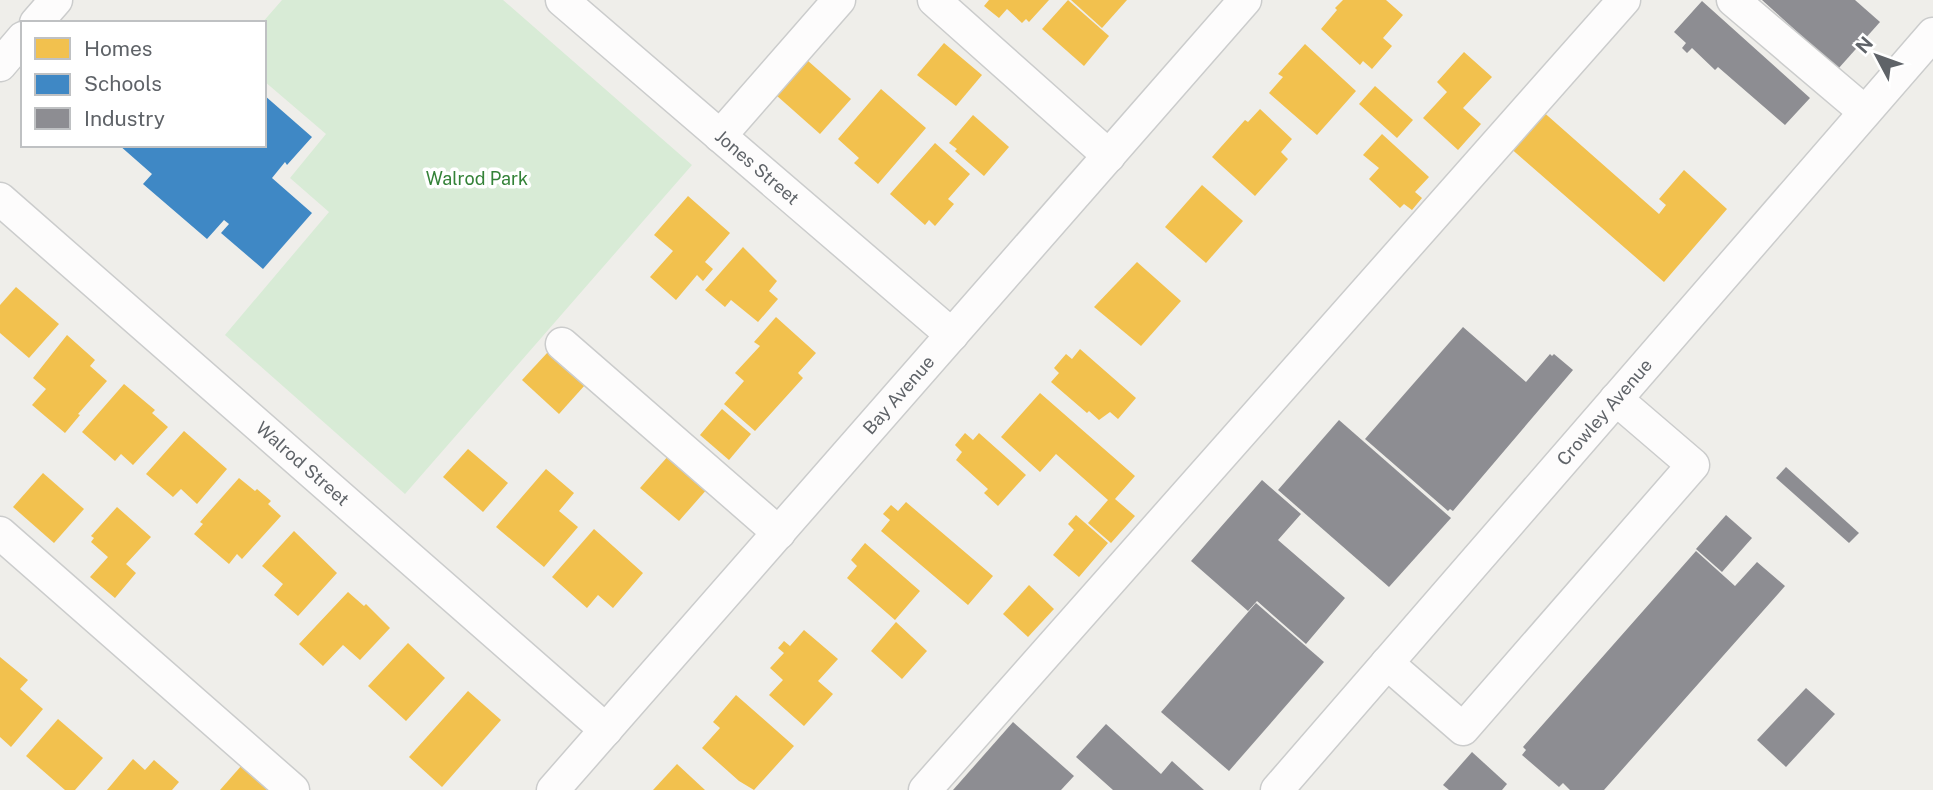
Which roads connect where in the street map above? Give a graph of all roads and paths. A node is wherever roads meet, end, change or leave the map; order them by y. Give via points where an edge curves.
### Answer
1 (56, 0) edge
2 (562, 0) edge
3 (839, 0) edge
4 (934, 0) edge
5 (1245, 0) edge
6 (1624, 0) edge
7 (1733, 0) edge
8 (38, 21) edge
9 (1933, 34) edge
10 (21, 40) edge
11 (0, 65) edge
12 (1865, 111) junction
13 (720, 135) junction
14 (1109, 156) junction
15 (0, 199) edge
16 (952, 335) junction
17 (562, 344) dead end
18 (1616, 399) junction
19 (0, 533) edge
20 (779, 533) junction
21 (1387, 663) junction
22 (606, 730) junction
23 (293, 790) edge
24 (553, 790) edge
25 (925, 790) edge
26 (1277, 790) edge

1 - 8 street
2 - 13 street, Jones Street
3 - 13 street
4 - 14 street
5 - 14 street, Bay Avenue
6 - 25 street
7 - 12 street
9 - 12 street, Crowley Avenue
10 - 11 street
12 - 18 street, Crowley Avenue
13 - 16 street, Jones Street
14 - 16 street, Bay Avenue
15 - 22 street, Walrod Street
16 - 20 street, Bay Avenue
17 - 20 street
18 - 21 street, Crowley Avenue
18 - 21 street via 1693,465 1463,729
19 - 23 street
20 - 22 street, Bay Avenue
21 - 26 street, Crowley Avenue
22 - 24 street, Bay Avenue

